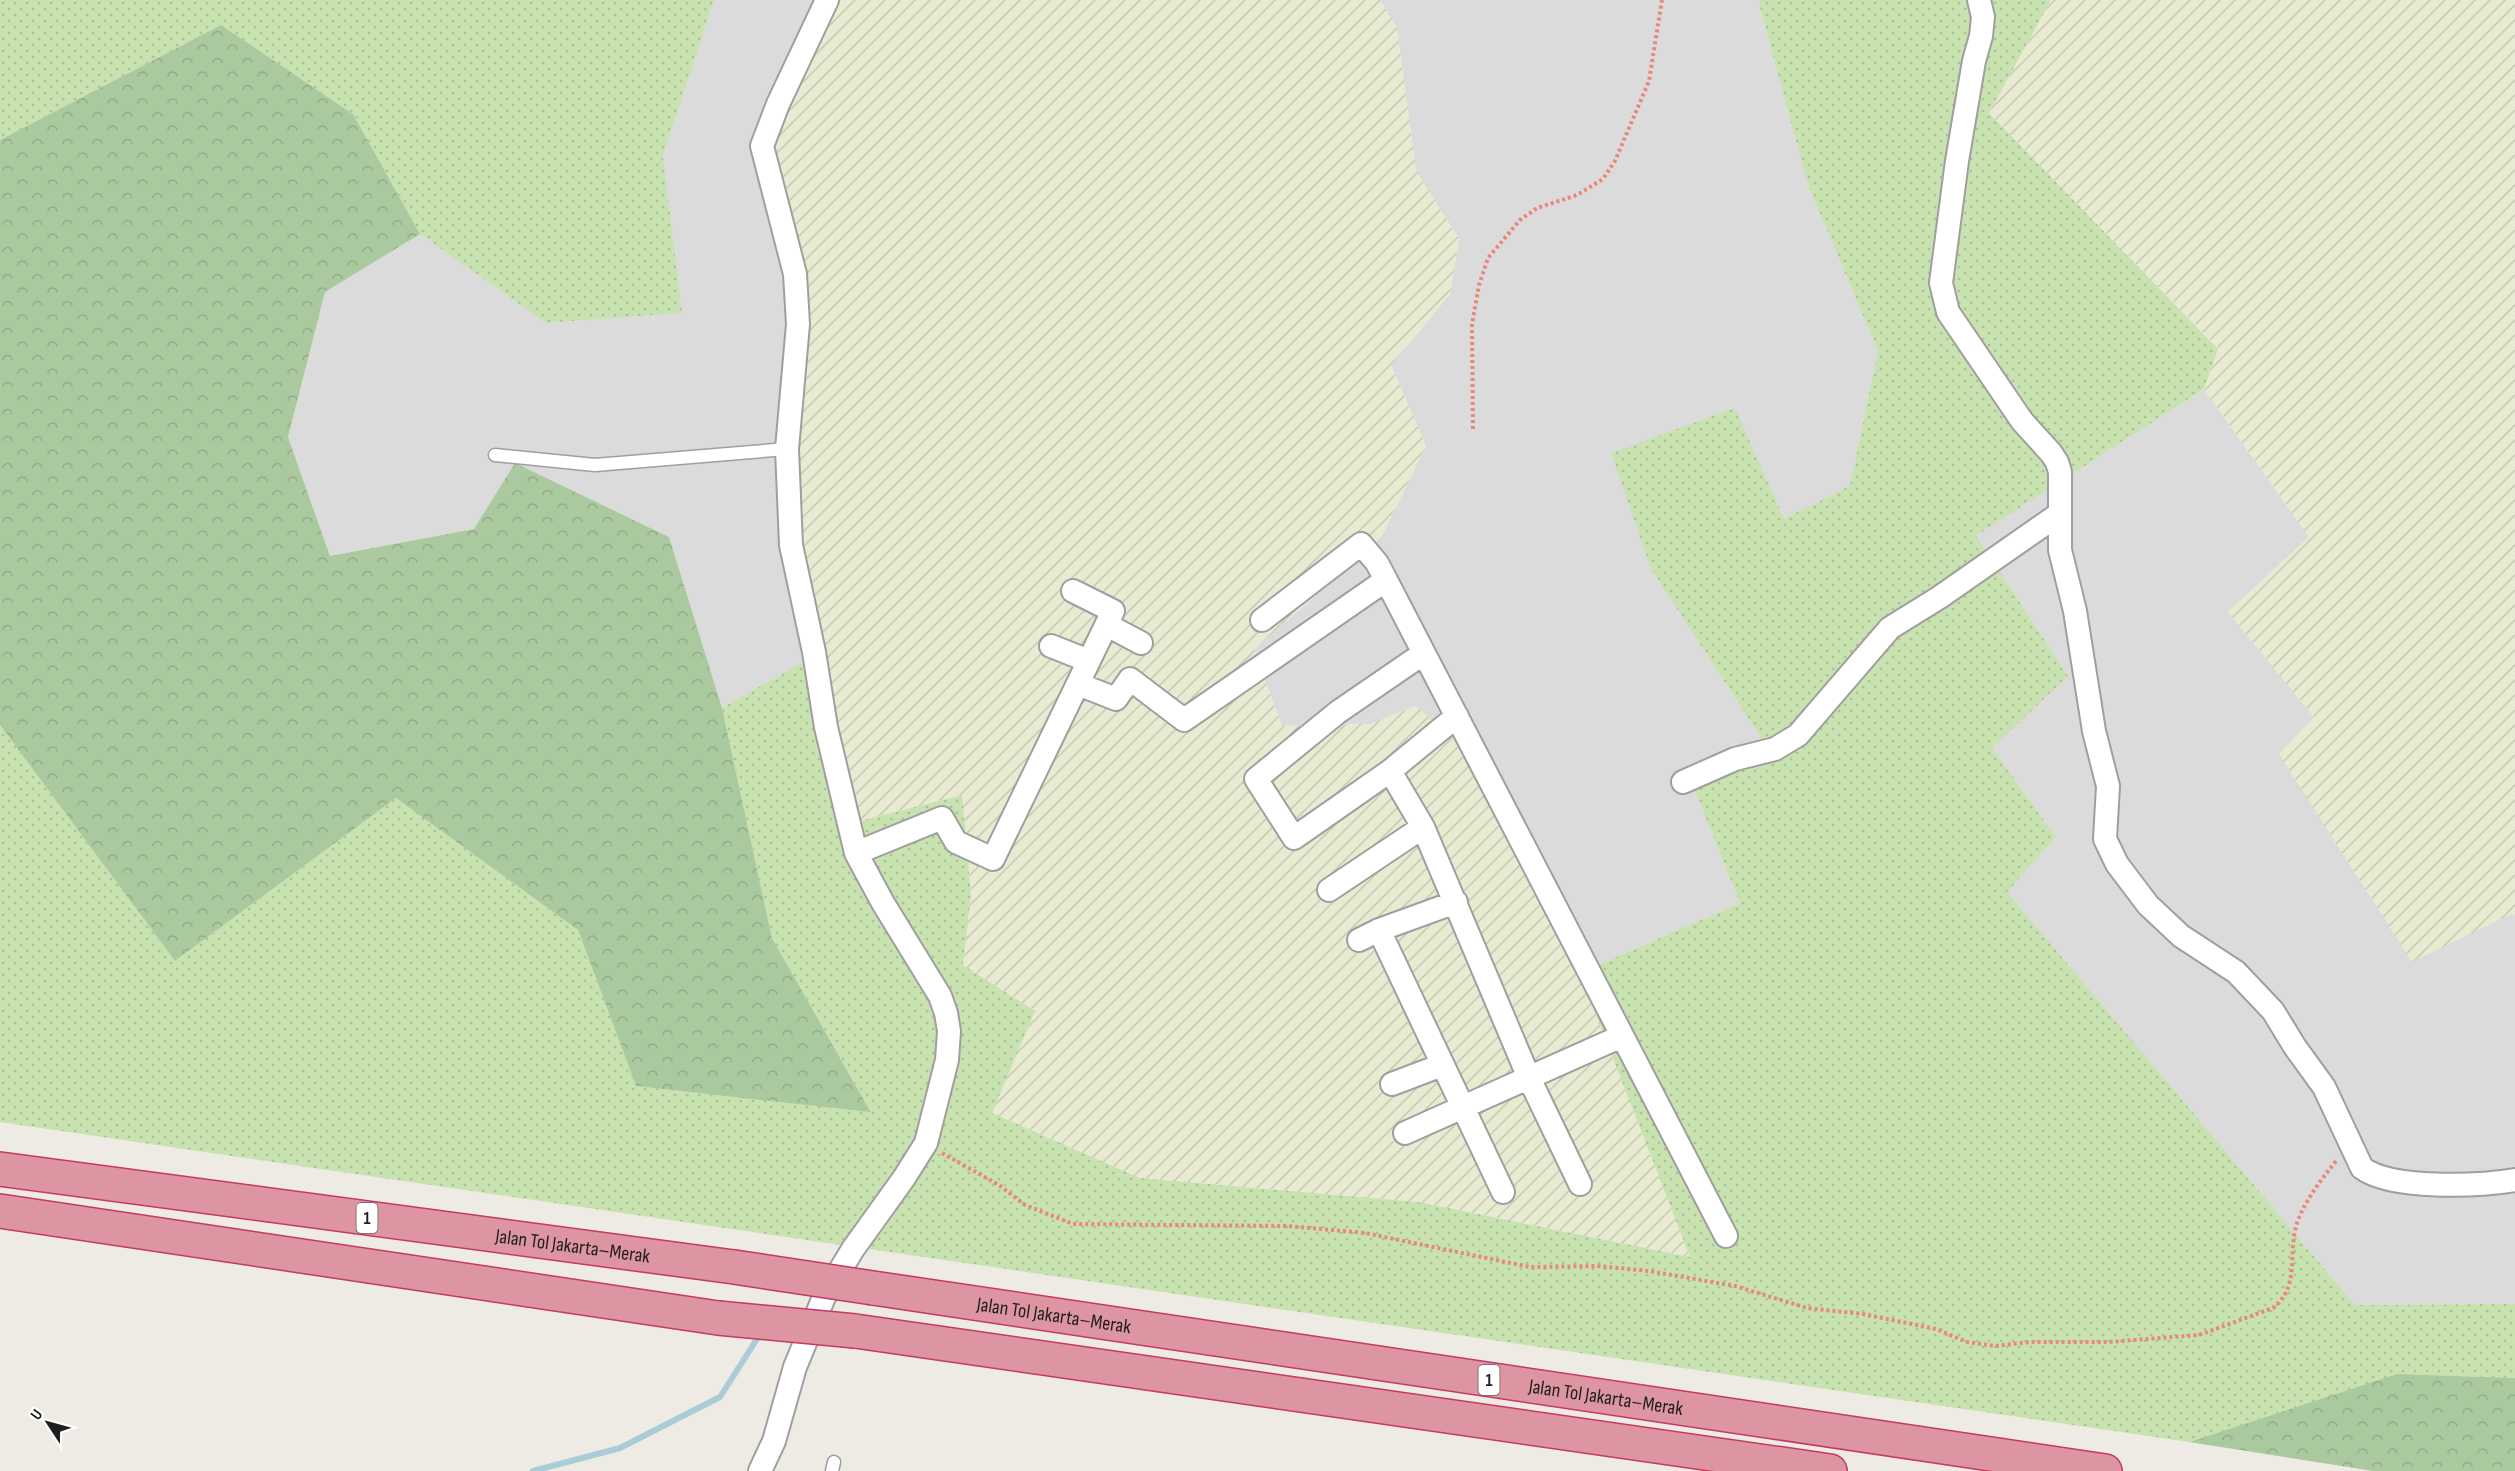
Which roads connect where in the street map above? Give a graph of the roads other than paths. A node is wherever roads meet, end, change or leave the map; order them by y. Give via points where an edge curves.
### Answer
1 (827, 0) edge
2 (1979, 0) edge
3 (787, 449) junction
4 (495, 456) dead end
5 (2059, 514) junction
6 (1386, 580) junction
7 (1073, 591) dead end
8 (1262, 620) dead end
9 (1107, 625) junction
10 (1141, 643) dead end
11 (1051, 645) dead end
12 (1424, 652) junction
13 (1089, 661) junction
14 (1078, 684) junction
15 (1456, 716) junction
16 (1390, 771) junction
17 (1683, 782) dead end
18 (1423, 826) junction
19 (856, 853) junction
20 (1329, 890) dead end
21 (1456, 902) junction
22 (1622, 1036) junction
23 (1442, 1065) junction
24 (1529, 1077) junction
25 (1392, 1084) dead end
26 (1463, 1107) junction
27 (1405, 1132) dead end
28 (0, 1169) edge
29 (2515, 1180) edge
30 (1580, 1184) dead end
31 (1503, 1192) dead end
32 (0, 1211) edge
33 (1726, 1236) dead end
34 (760, 1471) edge
35 (1830, 1471) edge
36 (2105, 1471) edge

1 - 3 street via 762,146 795,274 798,324
2 - 5 street via 1983,17 1981,36 1957,161 1941,283 1948,312 1967,342 2022,422 2057,462
3 - 4 lane via 596,465
3 - 19 street via 791,545 826,727
5 - 17 street via 1890,628 1798,735 1775,749 1736,759
5 - 29 street via 2060,550 2108,786 2105,839 2117,864 2148,905 2181,936 2236,972 2273,1011 2325,1087 2349,1144 2362,1168 2372,1176 2426,1184
6 - 8 street via 1361,544
6 - 12 street
6 - 14 street via 1184,720 1130,679 1116,699
7 - 9 street via 1113,611
9 - 10 street
9 - 13 street
11 - 13 street
12 - 15 street
12 - 16 street via 1338,712 1256,779 1294,838
13 - 14 street
14 - 19 street via 993,859 956,842 942,818
15 - 16 street
15 - 22 street
16 - 18 street
18 - 20 street
18 - 21 street
19 - 34 street via 940,996 949,1031 946,1060 926,1143 824,1297 795,1367 774,1441
21 - 23 street via 1369,935
21 - 24 street
22 - 24 street
22 - 33 street
23 - 25 street
23 - 26 street
24 - 26 street
24 - 30 street
26 - 27 street
26 - 31 street
28 - 36 highway, Jalan Tol Jakarta–Merak / 1, bridge via 734,1268
32 - 35 highway, Jalan Tol Jakarta–Merak / 1, bridge via 718,1318 855,1331

